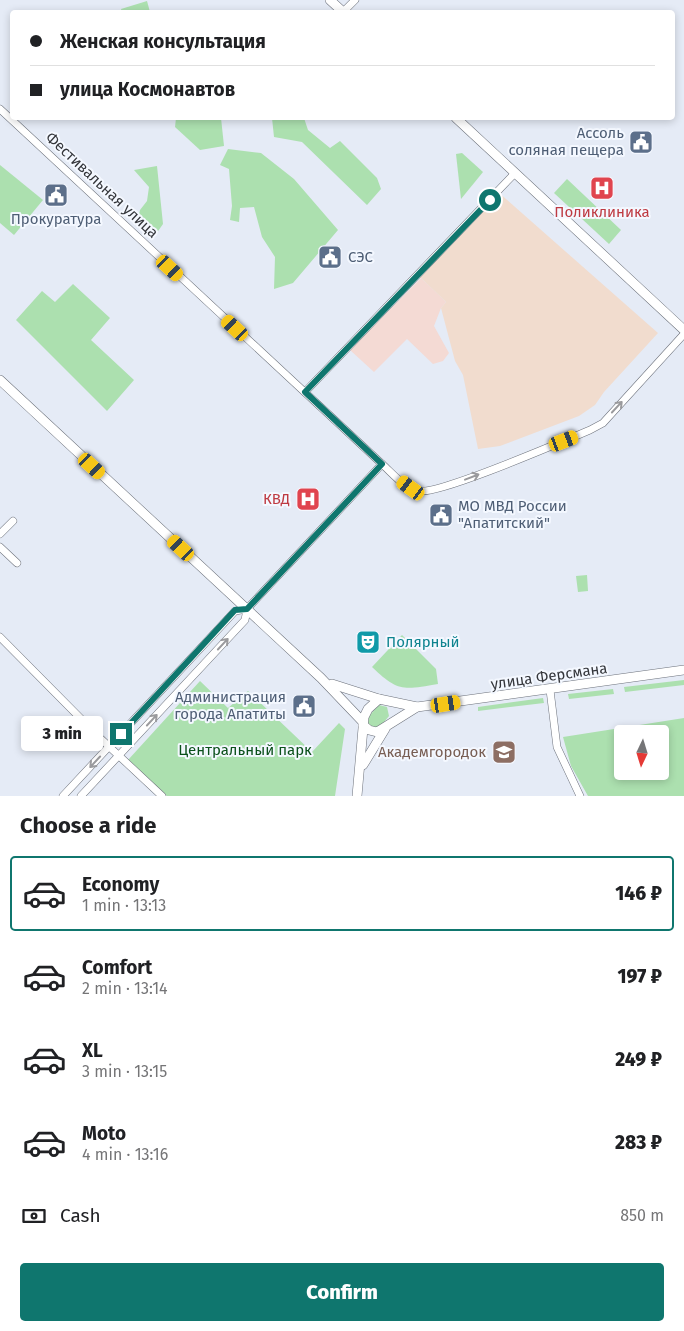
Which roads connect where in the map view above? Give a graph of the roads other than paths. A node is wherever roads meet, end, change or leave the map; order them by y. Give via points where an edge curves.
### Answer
1 (330, 0) edge
2 (355, 0) edge
3 (341, 10) edge
4 (345, 10) edge
5 (0, 109) edge
6 (10, 118) edge
7 (12, 120) edge
8 (458, 120) edge
9 (515, 173) junction
10 (684, 330) edge
11 (684, 334) edge
12 (0, 380) edge
13 (305, 392) junction
14 (382, 464) junction
15 (13, 520) dead end
16 (0, 534) edge
17 (0, 547) edge
18 (17, 563) dead end
19 (247, 609) junction
20 (0, 637) edge
21 (684, 670) edge
22 (321, 678) junction
23 (550, 690) junction
24 (382, 700) junction
25 (417, 708) junction
26 (393, 721) junction
27 (363, 724) junction
28 (386, 728) junction
29 (109, 747) junction
30 (119, 756) junction
31 (360, 769) junction
32 (63, 796) edge
33 (81, 796) edge
34 (162, 796) edge
35 (356, 796) edge
36 (580, 796) edge

1 - 3 street
2 - 4 street
5 - 6 street, Фестивальная улица
7 - 13 street, Фестивальная улица
8 - 9 street
9 - 10 street
9 - 13 street
14 -> 11 street, Фестивальная улица via 411,488 425,492 461,481 596,426
12 - 19 street
13 - 14 street, Фестивальная улица
14 - 19 street
15 - 16 street
17 - 18 street
19 - 22 street
19 - 29 street via 235,610
30 -> 19 street via 245,620
20 - 29 street
21 - 23 street, улица Ферсмана
22 - 24 street, улица Ферсмана via 341,688
22 - 27 street
23 - 25 street, улица Ферсмана
23 - 36 street via 557,747
24 - 25 street, улица Ферсмана
24 - 26 street via 392,706
24 - 27 street via 368,708
25 - 26 street, улица Ферсмана
26 - 28 street
27 - 28 street via 377,732
27 - 31 street
28 - 31 street
29 - 30 street
29 -> 32 street
30 - 33 street
30 - 34 street
31 - 35 street

